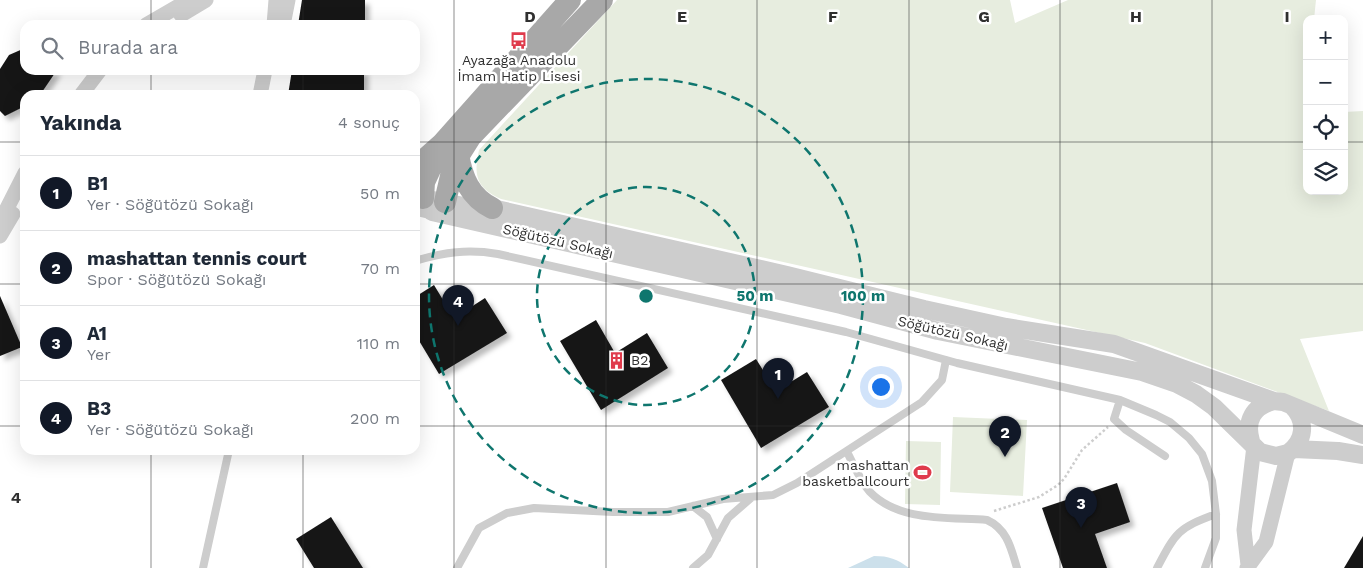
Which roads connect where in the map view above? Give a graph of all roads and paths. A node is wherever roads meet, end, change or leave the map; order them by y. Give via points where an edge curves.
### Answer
1 (189, 0) edge
2 (206, 0) edge
3 (276, 0) edge
4 (288, 0) edge
5 (570, 0) edge
6 (602, 0) edge
7 (155, 20) edge
8 (173, 20) edge
9 (274, 20) edge
10 (284, 20) edge
11 (84, 75) edge
12 (96, 75) edge
13 (264, 75) edge
14 (273, 75) edge
15 (73, 90) edge
16 (85, 90) edge
17 (261, 90) edge
18 (271, 90) edge
19 (450, 149) junction
20 (420, 165) edge
21 (20, 183) edge
22 (20, 200) edge
23 (426, 204) edge
24 (492, 208) junction
25 (0, 222) edge
26 (0, 236) edge
27 (420, 259) edge
28 (946, 360) junction
29 (1120, 400) junction
30 (1274, 401) junction
31 (1292, 406) junction
32 (1114, 419) junction
33 (1363, 435) edge
34 (1253, 444) junction
35 (1291, 451) junction
36 (847, 452) junction
37 (228, 455) edge
38 (1363, 455) edge
39 (1165, 456) dead end
40 (751, 498) junction
41 (693, 506) junction
42 (1216, 514) junction
43 (987, 520) junction
44 (716, 539) junction
45 (1250, 567) edge
46 (203, 568) edge
47 (457, 568) edge
48 (694, 568) edge
49 (1017, 568) edge
50 (1157, 568) edge
51 (1206, 568) edge

1 - 7 street
2 - 8 street
3 - 9 street
4 - 10 street
5 - 19 main road
6 - 19 main road via 472,136
11 - 15 street
12 - 16 street
13 - 17 street
14 - 18 street
19 - 20 main road
19 - 23 main road via 450,174
19 - 24 main road via 471,191
21 - 25 street
22 - 26 street
23 - 24 street, Söğütözü Sokağı
23 - 34 street, Söğütözü Sokağı via 938,331 1142,372 1196,394
24 - 30 street, Söğütözü Sokağı via 924,309 1114,344
27 - 28 lane via 440,253 480,251 846,332
28 - 29 lane
28 - 36 lane via 942,380 922,402
29 - 32 lane
29 - 42 lane via 1170,422 1202,454 1209,472
30 - 31 street, Söğütözü Sokağı
30 - 34 street via 1265,403 1248,423
31 - 33 street, Söğütözü Sokağı
31 - 35 street via 1303,427 1302,435
32 - 39 lane
32 - 43 path via 1082,450 1058,485 1039,497 994,511
34 - 35 street, Söğütözü Sokağı via 1268,455
34 - 45 street via 1244,530
35 - 38 street, Söğütözü Sokağı via 1338,451
35 - 45 street via 1266,542
36 - 40 lane via 797,484 773,495
36 - 43 lane via 870,491 895,509 911,514
37 - 46 lane
40 - 41 lane via 722,499
40 - 44 lane via 728,518
41 - 44 lane via 707,517
41 - 47 lane via 668,512 534,508 507,513 479,528
42 - 50 lane via 1184,527 1172,539
42 - 51 lane via 1216,538
43 - 49 lane via 1005,534
44 - 48 lane via 708,555

